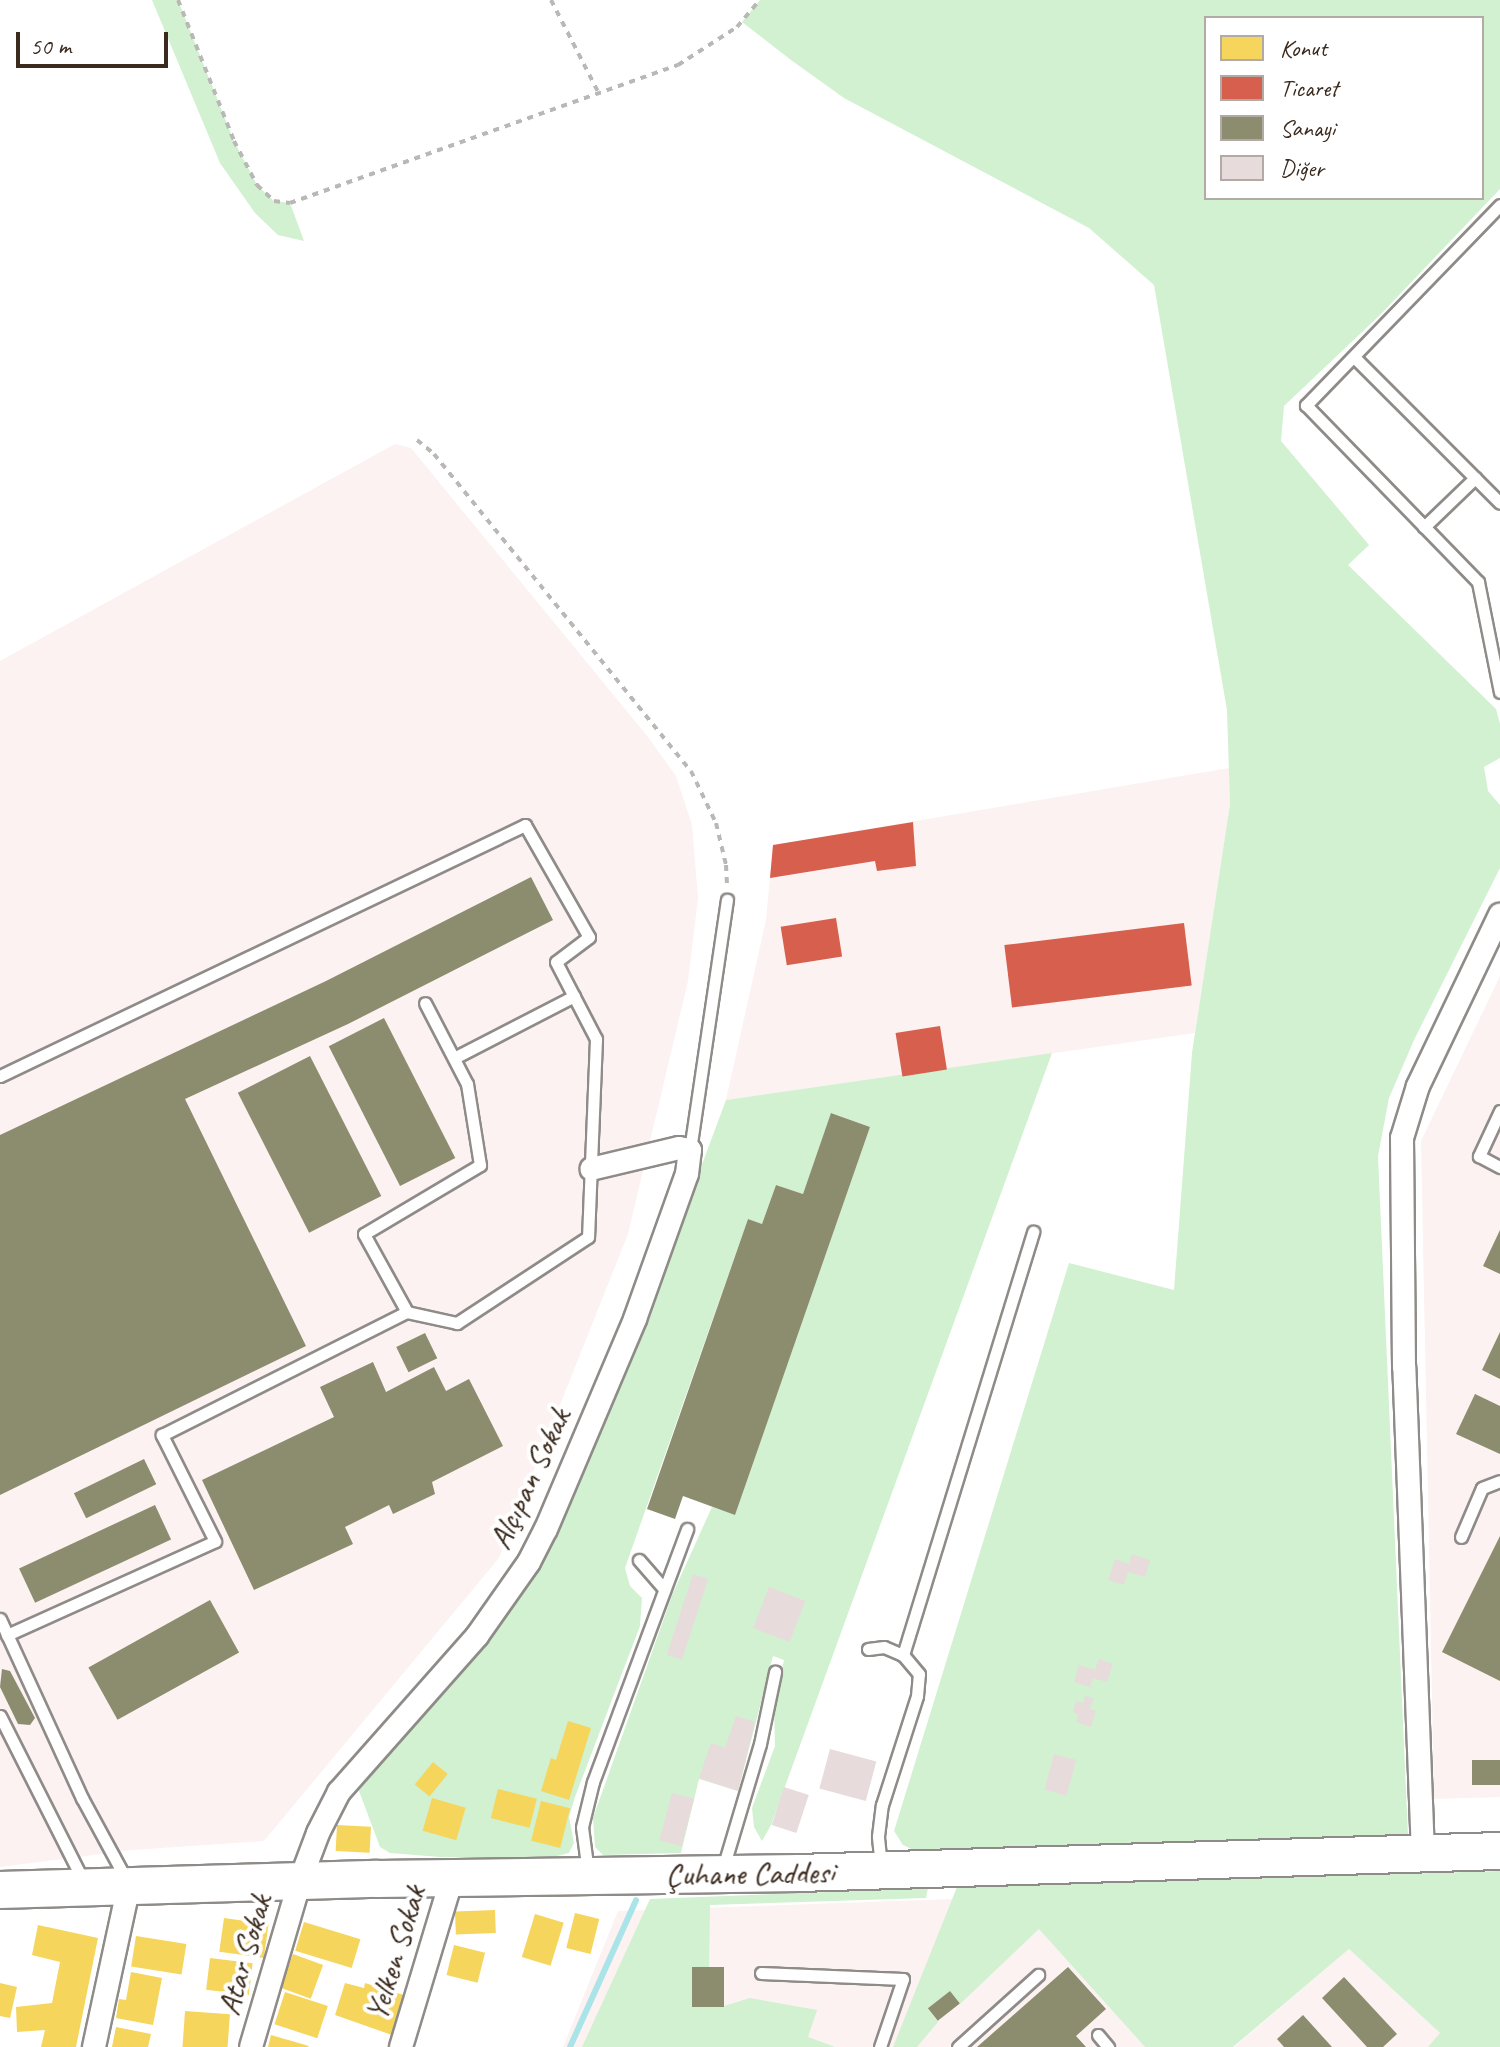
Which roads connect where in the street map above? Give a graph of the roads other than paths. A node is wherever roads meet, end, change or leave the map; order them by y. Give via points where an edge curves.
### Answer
1 (1500, 205) edge
2 (1354, 357) junction
3 (1475, 478) junction
4 (1500, 503) edge
5 (1424, 527) junction
6 (1496, 646) edge
7 (1500, 692) edge
8 (727, 900) road end
9 (1500, 915) edge
10 (574, 996) junction
11 (425, 1003) dead end
12 (454, 1058) junction
13 (0, 1076) edge
14 (1500, 1111) edge
15 (690, 1150) junction
16 (1500, 1167) edge
17 (591, 1169) junction
18 (1033, 1232) dead end
19 (407, 1312) junction
20 (1500, 1481) edge
21 (687, 1529) dead end
22 (1461, 1537) dead end
23 (639, 1560) dead end
24 (664, 1589) junction
25 (0, 1619) edge
26 (7, 1635) junction
27 (868, 1649) dead end
28 (903, 1655) junction
29 (775, 1672) dead end
30 (0, 1716) edge
31 (1500, 1851) edge
32 (1423, 1854) junction
33 (882, 1871) junction
34 (722, 1874) junction
35 (589, 1876) junction
36 (452, 1878) junction
37 (300, 1881) junction
38 (129, 1885) junction
39 (86, 1887) junction
40 (0, 1890) edge
41 (761, 1973) dead end
42 (1038, 1975) dead end
43 (1098, 2035) dead end
44 (94, 2047) edge
45 (251, 2047) edge
46 (401, 2047) edge
47 (880, 2047) edge
48 (958, 2047) edge
49 (1108, 2047) edge

1 - 2 lane
2 - 3 lane
2 - 5 lane via 1306,405
3 - 4 lane
3 - 5 lane
5 - 6 lane via 1478,582
6 - 7 lane
8 - 15 lane
9 - 32 street via 1418,1086 1402,1138 1404,1367
10 - 12 lane
10 - 13 lane via 556,962 589,937 525,825
10 - 17 lane via 596,1039
11 - 12 lane
12 - 19 lane via 467,1084 480,1165 364,1234
14 - 16 lane via 1479,1156
15 - 17 street via 679,1148
15 - 37 street, Alçıpan Sokak via 687,1174 630,1331 529,1562 477,1636 339,1792
17 - 19 lane via 588,1237 457,1323
18 - 28 lane
19 - 26 lane via 162,1435 215,1541
20 - 22 lane via 1482,1488
21 - 24 lane
23 - 24 lane
24 - 35 lane via 585,1809 583,1847
25 - 26 lane
26 - 38 lane via 82,1798
27 - 28 lane via 884,1647
28 - 33 lane via 919,1674 917,1696 882,1805
29 - 34 lane
30 - 39 lane
31 - 32 main road, Çuhane Caddesi
32 - 33 main road, Çuhane Caddesi
33 - 34 main road, Çuhane Caddesi
34 - 35 main road, Çuhane Caddesi
35 - 36 main road, Çuhane Caddesi
36 - 37 main road, Çuhane Caddesi
36 - 46 street, Yelken Sokak
37 - 38 main road, Çuhane Caddesi
37 - 45 street, Atar Sokak
38 - 39 main road, Çuhane Caddesi
38 - 44 street
39 - 40 main road, Çuhane Caddesi
41 - 47 lane via 903,1979
42 - 48 lane
43 - 49 lane

